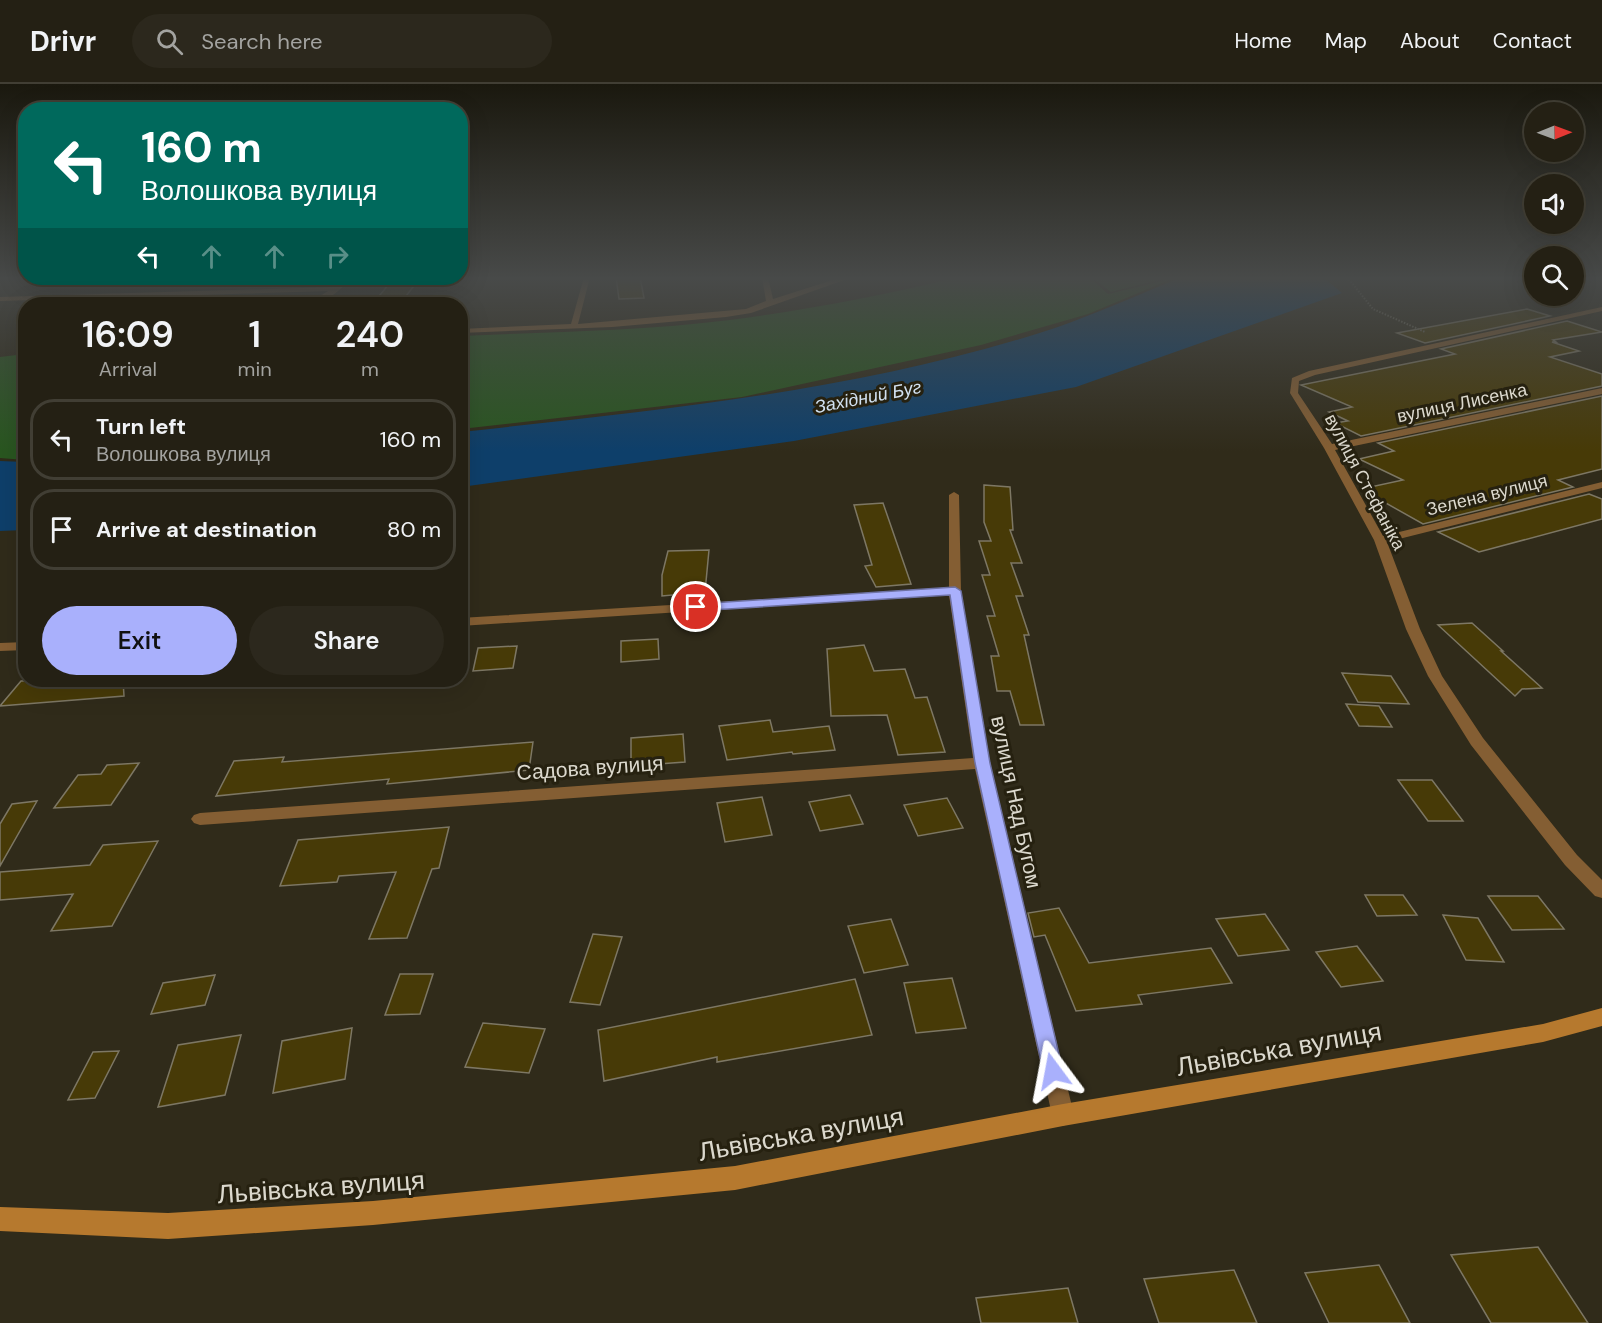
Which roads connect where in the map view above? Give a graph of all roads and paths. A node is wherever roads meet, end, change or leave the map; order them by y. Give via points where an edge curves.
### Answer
1 (1435, 335) edge
2 (1481, 335) edge
3 (1452, 341) junction
4 (1602, 391) edge
5 (1329, 447) junction
6 (1602, 485) edge
7 (954, 495) dead end
8 (1380, 540) junction
9 (955, 591) junction
10 (468, 621) edge
11 (18, 646) edge
12 (0, 647) edge
13 (982, 763) junction
14 (200, 819) dead end
15 (1602, 891) edge
16 (1602, 1017) edge
17 (1063, 1115) junction
18 (0, 1220) edge

1 - 3 path
2 - 3 street, вулиця Стефаніка
3 - 5 street, вулиця Стефаніка via 1295,380 1294,393
4 - 5 street, вулиця Лисенка
5 - 8 street, вулиця Стефаніка
6 - 8 street, Зелена вулиця
7 - 9 street, вулиця Над Бугом
8 - 15 street, вулиця Стефаніка via 1435,676 1477,741 1571,860
9 - 10 street
9 - 13 street, вулиця Над Бугом
11 - 12 street
13 - 14 street, Садова вулиця
13 - 17 street, вулиця Над Бугом
16 - 17 street, Львівська вулиця via 1543,1033
17 - 18 street, Львівська вулиця via 712,1181 373,1213 168,1226

